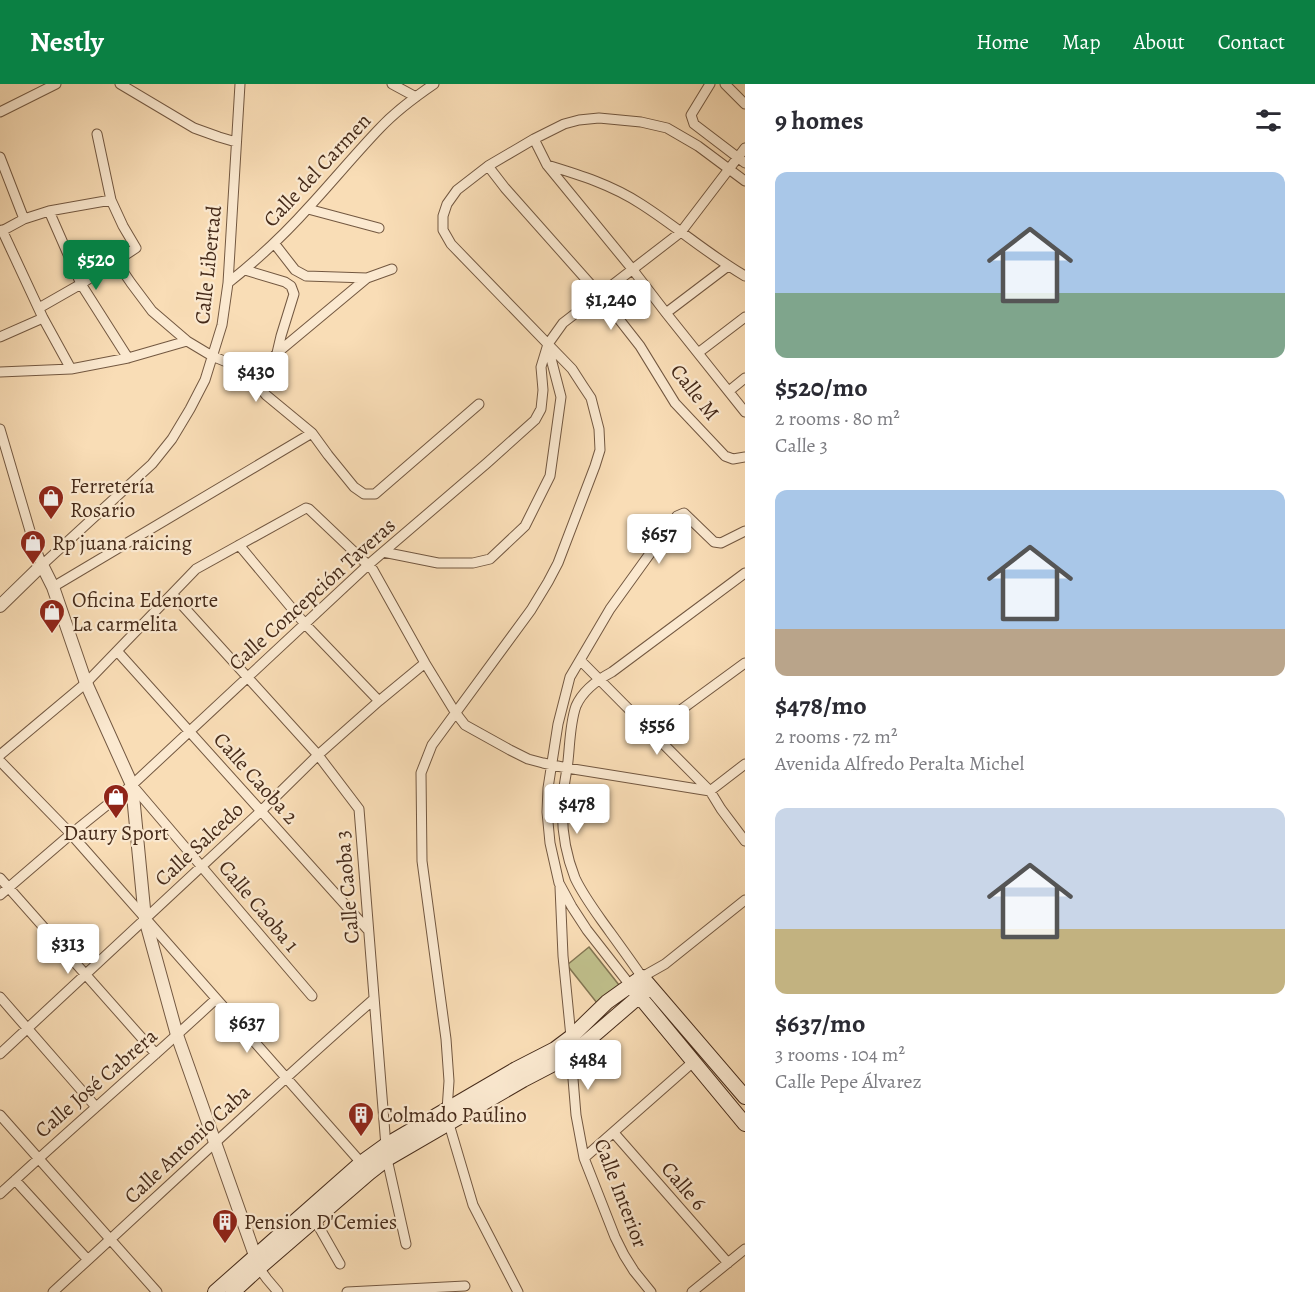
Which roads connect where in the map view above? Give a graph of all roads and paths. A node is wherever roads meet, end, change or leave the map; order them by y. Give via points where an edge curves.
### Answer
1 (56, 84) edge
2 (120, 84) edge
3 (240, 84) edge
4 (392, 84) edge
5 (434, 84) edge
6 (710, 84) edge
7 (725, 84) edge
8 (416, 97) junction
9 (745, 104) edge
10 (0, 112) edge
11 (97, 134) dead end
12 (534, 139) junction
13 (236, 142) junction
14 (745, 148) edge
15 (0, 157) edge
16 (741, 160) edge
17 (547, 165) junction
18 (488, 166) junction
19 (729, 170) junction
20 (745, 181) edge
21 (111, 200) junction
22 (308, 209) junction
23 (49, 212) junction
24 (24, 219) junction
25 (379, 228) dead end
26 (1, 231) edge
27 (681, 232) junction
28 (274, 243) junction
29 (116, 261) junction
30 (728, 266) junction
31 (392, 269) dead end
32 (245, 270) junction
33 (633, 270) junction
34 (745, 276) edge
35 (368, 278) junction
36 (228, 283) junction
37 (81, 284) junction
38 (600, 295) junction
39 (39, 308) junction
40 (666, 313) junction
41 (745, 317) edge
42 (43, 318) junction
43 (0, 337) edge
44 (187, 342) junction
45 (548, 344) junction
46 (277, 353) junction
47 (698, 353) junction
48 (212, 356) junction
49 (128, 358) junction
50 (71, 369) junction
51 (0, 372) edge
52 (745, 378) edge
53 (255, 380) junction
54 (729, 390) junction
55 (479, 404) dead end
56 (745, 412) edge
57 (0, 429) edge
58 (312, 433) junction
59 (745, 457) edge
60 (745, 531) edge
61 (239, 545) junction
62 (383, 552) junction
63 (42, 565) junction
64 (368, 565) junction
65 (745, 573) edge
66 (53, 587) junction
67 (172, 594) junction
68 (0, 606) edge
69 (305, 624) junction
70 (117, 651) junction
71 (580, 660) junction
72 (425, 663) junction
73 (745, 663) edge
74 (247, 678) junction
75 (600, 678) junction
76 (86, 683) junction
77 (379, 701) junction
78 (455, 712) junction
79 (652, 731) junction
80 (189, 732) junction
81 (0, 754) edge
82 (318, 755) junction
83 (0, 760) edge
84 (745, 764) edge
85 (552, 765) junction
86 (567, 768) junction
87 (132, 784) junction
88 (710, 791) junction
89 (261, 812) junction
90 (71, 834) junction
91 (745, 842) edge
92 (202, 866) junction
93 (0, 878) edge
94 (559, 883) junction
95 (8, 887) junction
96 (0, 895) edge
97 (745, 900) edge
98 (145, 919) junction
99 (368, 930) junction
100 (86, 975) junction
101 (640, 986) junction
102 (312, 996) dead end
103 (0, 998) edge
104 (216, 999) junction
105 (374, 999) junction
106 (28, 1029) junction
107 (177, 1035) junction
108 (572, 1036) junction
109 (0, 1054) edge
110 (156, 1054) junction
111 (571, 1055) junction
112 (693, 1062) junction
113 (285, 1077) junction
114 (745, 1097) edge
115 (96, 1107) junction
116 (447, 1110) junction
117 (0, 1115) edge
118 (744, 1120) edge
119 (449, 1124) junction
120 (614, 1133) junction
121 (216, 1143) junction
122 (386, 1145) junction
123 (38, 1158) junction
124 (584, 1158) junction
125 (387, 1159) junction
126 (365, 1168) junction
127 (15, 1180) junction
128 (0, 1194) edge
129 (315, 1220) junction
130 (111, 1239) junction
131 (406, 1244) dead end
132 (745, 1249) edge
133 (88, 1260) junction
134 (257, 1261) junction
135 (728, 1263) junction
136 (340, 1264) dead end
137 (465, 1286) dead end
138 (394, 1290) edge
139 (437, 1290) edge
140 (53, 1292) edge
141 (157, 1292) edge
142 (214, 1292) edge
143 (233, 1292) edge
144 (278, 1292) edge
145 (347, 1292) edge
146 (518, 1292) edge
147 (651, 1292) edge
148 (692, 1292) edge

1 - 10 street
2 - 13 street via 194,128
3 - 13 street, Calle Libertad
4 - 8 street
5 - 8 street, Calle del Carmen
6 - 16 street via 691,115 693,124
7 - 9 street
8 - 22 street, Calle del Carmen via 382,126
11 - 21 street
12 - 17 street
12 - 18 street
12 - 19 street via 579,120 640,122 667,128
13 - 36 street, Calle Libertad
14 - 16 street, Calle Concepción Taveras
15 - 24 street
16 - 19 street, Calle Concepción Taveras
17 - 27 street via 595,180 640,203
17 - 33 street
18 - 38 street, Calle M
18 - 45 street via 451,198 443,230 451,244
19 - 20 street
19 - 27 street, Calle Concepción Taveras
21 - 23 street
21 - 29 street via 136,248
22 - 25 street
22 - 28 street, Calle del Carmen
23 - 24 street
23 - 37 street
24 - 26 street
26 - 39 street
27 - 30 street
27 - 33 street, Calle Concepción Taveras
28 - 32 street, Calle del Carmen
28 - 35 street via 295,270 306,276
29 - 37 street
29 - 44 street via 152,311
30 - 34 street
30 - 40 street
31 - 35 street
32 - 36 street, Calle del Carmen
32 - 46 street via 291,286 294,294
33 - 38 street, Calle Concepción Taveras
33 - 40 street
35 - 46 street
36 - 48 street, Calle Libertad via 222,325
37 - 39 street
37 - 49 street
38 - 45 street, Calle Concepción Taveras via 563,323
38 - 59 street, Calle M via 640,346 675,403 725,456
39 - 42 street
40 - 47 street
41 - 47 street
42 - 43 street
42 - 50 street
44 - 48 street
44 - 49 street
45 - 62 street, Calle Concepción Taveras via 541,367 541,409 535,420
45 - 62 street via 561,397 550,476 525,526 490,559 473,563 438,563
45 - 78 street via 572,369 591,398 600,450 548,582
46 - 53 street
47 - 54 street
48 - 53 street via 246,370
48 - 63 street, Calle Libertad via 190,409 152,464
49 - 50 street
50 - 51 street
52 - 54 street
53 - 58 street via 266,395
54 - 56 street
55 - 58 street via 375,494 364,494 354,487
57 - 63 street
58 - 66 street
60 - 71 street via 721,543 714,542 684,513 677,516 610,609
61 - 64 street via 306,508
61 - 67 street via 196,569
61 - 69 street
62 - 64 street, Calle Concepción Taveras
63 - 66 street
63 - 68 street
64 - 69 street, Calle Concepción Taveras
64 - 72 street
65 - 75 street
66 - 76 street
67 - 70 street
67 - 74 street, Calle Caoba 3
69 - 74 street, Calle Concepción Taveras
69 - 77 street
70 - 76 street
70 - 80 street, Calle Caoba 2
71 - 75 street
71 - 85 street via 567,684
72 - 77 street, Calle Salcedo
72 - 78 street
73 - 79 street
74 - 80 street, Calle Concepción Taveras
74 - 82 street, Calle Caoba 3
75 - 79 street
75 - 86 street via 577,705
76 - 81 street
76 - 87 street
77 - 82 street, Calle Salcedo
78 - 85 street via 465,725 493,741 528,759
78 - 116 street via 432,745 421,774 422,861 446,1039
79 - 88 street
80 - 87 street, Calle Concepción Taveras
80 - 89 street, Calle Caoba 2
82 - 89 street, Calle Salcedo
82 - 99 street, Calle Caoba 3 via 358,808
83 - 90 street
84 - 88 street
85 - 86 street
85 - 94 street via 547,812
86 - 88 street
86 - 101 street via 563,810 568,859 586,899
87 - 90 street, Calle Concepción Taveras
87 - 92 street, Calle Caoba 1
87 - 98 street
88 - 91 street
89 - 92 street, Calle Salcedo
89 - 99 street, Calle Caoba 2
90 - 95 street, Calle Concepción Taveras
90 - 98 street
92 - 98 street, Calle Salcedo
92 - 102 street, Calle Caoba 1
93 - 95 street
94 - 101 street via 587,930
94 - 108 street, Calle Interior
95 - 96 street, Calle Concepción Taveras
95 - 100 street
97 - 101 street
98 - 100 street, Calle Salcedo
98 - 104 street
98 - 107 street
99 - 105 street, Calle Caoba 3
100 - 106 street, Calle Salcedo
100 - 110 street
101 - 108 main road via 607,1002
101 - 111 main road
101 - 112 main road
101 - 114 main road
103 - 106 street
104 - 107 street, Calle José Cabrera
104 - 113 street
105 - 113 street, Calle Antonio Caba
105 - 122 street, Calle Caoba 3
106 - 109 street, Calle Salcedo
106 - 115 street
107 - 110 street, Calle José Cabrera
107 - 121 street
108 - 111 street, Calle Interior
108 - 116 main road
110 - 115 street, Calle José Cabrera
111 - 119 main road
111 - 124 street, Calle Interior
112 - 118 main road
112 - 120 street
113 - 121 street, Calle Antonio Caba
113 - 126 street
115 - 123 street, Calle José Cabrera
116 - 119 street
116 - 122 main road
117 - 123 street
119 - 125 main road
119 - 146 street via 473,1205
120 - 124 street
120 - 135 street, Calle 6
121 - 130 street, Calle Antonio Caba
121 - 134 street
122 - 125 street, Calle Caoba 3
122 - 126 main road
123 - 127 street, Calle José Cabrera
123 - 130 street
124 - 147 street, Calle Interior via 615,1237
125 - 126 main road
125 - 131 street, Calle Caoba 3
126 - 129 main road
126 - 134 main road
127 - 128 street, Calle José Cabrera
127 - 133 street
129 - 134 main road
129 - 136 street
130 - 133 street, Calle Antonio Caba
130 - 141 street
132 - 135 street
133 - 140 street, Calle Antonio Caba
134 - 142 main road
134 - 143 main road
134 - 144 street
135 - 148 street
137 - 139 street
138 - 139 street
138 - 145 street

